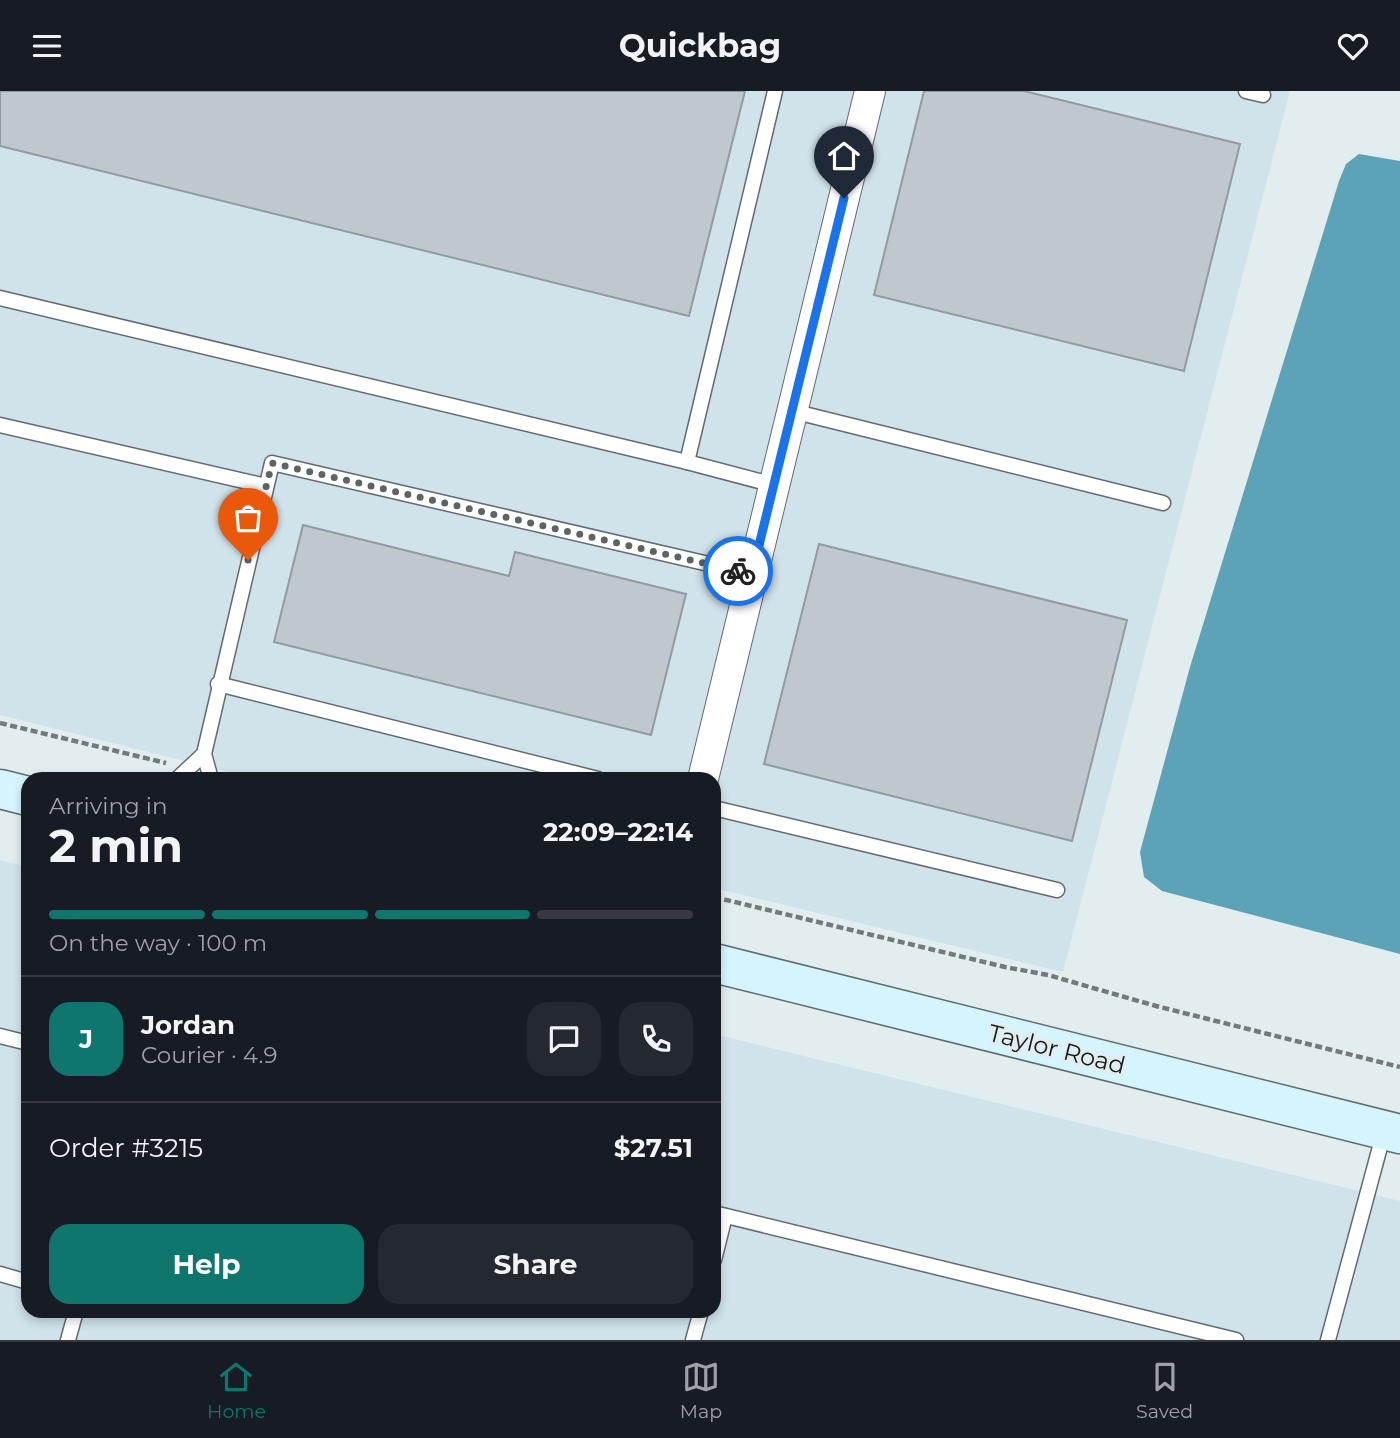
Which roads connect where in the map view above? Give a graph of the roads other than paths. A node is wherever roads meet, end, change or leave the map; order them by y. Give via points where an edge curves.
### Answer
1 (775, 91) edge
2 (870, 91) edge
3 (1247, 91) edge
4 (1263, 95) dead end
5 (0, 299) edge
6 (792, 411) junction
7 (0, 425) edge
8 (687, 462) junction
9 (774, 485) junction
10 (266, 486) junction
11 (1163, 503) dead end
12 (752, 574) junction
13 (218, 684) junction
14 (204, 754) junction
15 (184, 772) edge
16 (209, 772) edge
17 (570, 772) edge
18 (705, 772) edge
19 (0, 789) edge
20 (21, 794) edge
21 (721, 809) edge
22 (1057, 890) dead end
23 (721, 965) edge
24 (0, 1036) edge
25 (21, 1041) edge
26 (1392, 1132) edge
27 (721, 1215) edge
28 (0, 1274) edge
29 (21, 1280) edge
30 (74, 1318) edge
31 (699, 1318) edge
32 (68, 1340) edge
33 (694, 1340) edge
34 (1236, 1340) edge
35 (1328, 1340) edge

1 - 8 lane
2 - 6 street
3 - 4 lane
5 - 8 lane
6 - 9 street
6 - 11 lane
7 - 10 lane
8 - 9 lane
9 - 12 street
10 - 12 lane via 272,463
10 - 13 lane
12 - 18 street
13 - 14 lane
13 - 17 lane
14 - 15 lane
14 - 16 lane
19 - 20 main road
21 - 22 lane
23 - 26 main road, Taylor Road
24 - 25 lane
26 - 35 lane
27 - 34 lane
28 - 29 lane
30 - 32 lane
31 - 33 lane

